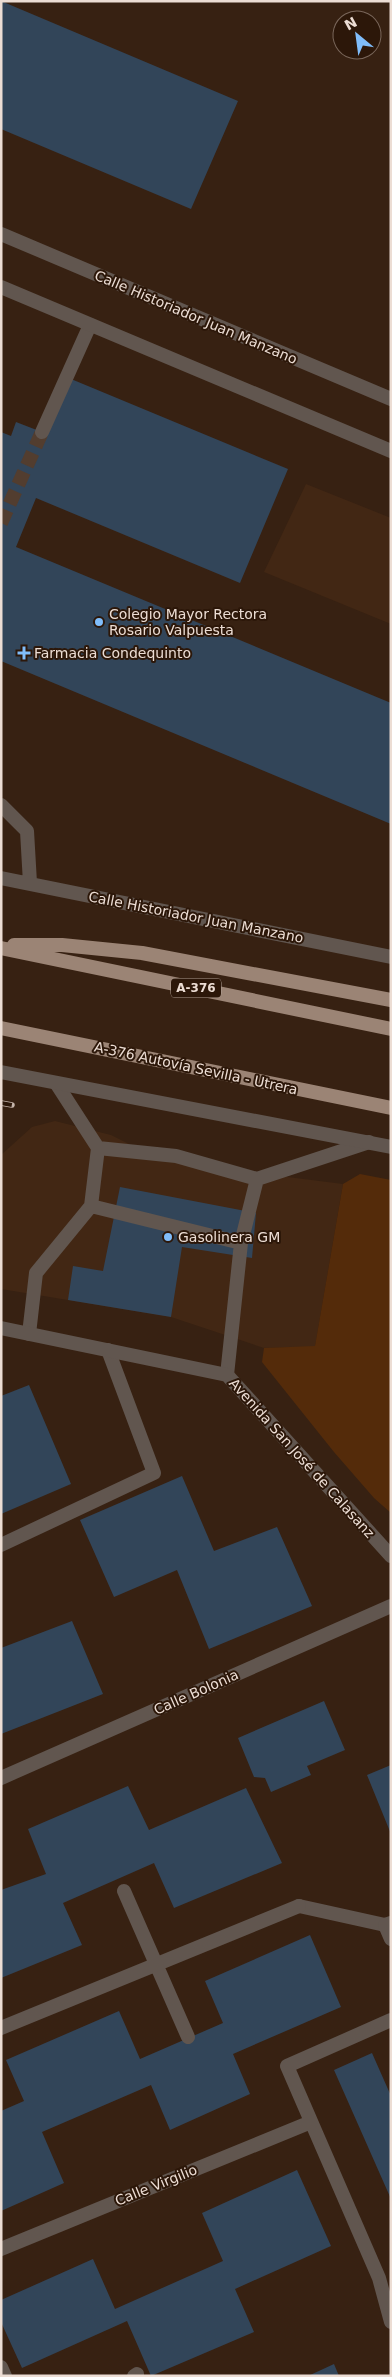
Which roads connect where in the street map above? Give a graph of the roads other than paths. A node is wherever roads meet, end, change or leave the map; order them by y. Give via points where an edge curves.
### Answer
1 (1, 234) edge
2 (1, 287) edge
3 (90, 325) junction
4 (391, 399) edge
5 (42, 432) tunnel mouth
6 (391, 451) edge
7 (1, 805) edge
8 (1, 878) edge
9 (30, 884) junction
10 (1, 944) edge
11 (1, 948) edge
12 (391, 957) edge
13 (391, 1000) edge
14 (1, 1028) edge
15 (391, 1029) edge
16 (1, 1072) edge
17 (56, 1083) junction
18 (391, 1108) edge
19 (368, 1142) junction
20 (391, 1147) edge
21 (98, 1148) junction
22 (257, 1180) junction
23 (91, 1206) junction
24 (241, 1243) junction
25 (1, 1328) edge
26 (29, 1334) junction
27 (108, 1350) junction
28 (227, 1375) junction
29 (1, 1545) edge
30 (391, 1556) edge
31 (391, 1606) edge
32 (1, 1778) edge
33 (124, 1891) dead end
34 (388, 1924) edge
35 (391, 1939) edge
36 (157, 1964) junction
37 (391, 2020) edge
38 (1, 2028) edge
39 (188, 2036) dead end
40 (311, 2122) junction
41 (1, 2249) edge
42 (391, 2322) edge
43 (1, 2366) edge
44 (5, 2376) edge

1 - 4 street, Calle Historiador Juan Manzano
2 - 3 street
3 - 5 street
3 - 6 street
7 - 9 street via 27,831
8 - 9 street, Calle Historiador Juan Manzano
9 - 12 street, Calle Historiador Juan Manzano
10 - 13 main road via 62,945 142,953
11 - 15 main road, A-376
14 - 18 main road, A-376 Autovía Sevilla - Utrera
16 - 17 street
17 - 19 street
17 - 21 street
19 - 20 street
19 - 22 street
21 - 22 street via 176,1156
21 - 23 street
22 - 24 street
23 - 24 street
23 - 26 street via 36,1273
24 - 28 street
25 - 26 street, Avenida San José de Calasanz
26 - 27 street, Avenida San José de Calasanz
27 - 28 street, Avenida San José de Calasanz
27 - 29 street via 154,1473
28 - 30 street, Avenida San José de Calasanz
31 - 32 street, Calle Bolonia
33 - 36 street
34 - 35 street
34 - 36 street via 299,1906
36 - 38 street
36 - 39 street
37 - 40 street via 286,2066
40 - 41 street, Calle Virgilio
40 - 42 street via 379,2278
43 - 44 street

